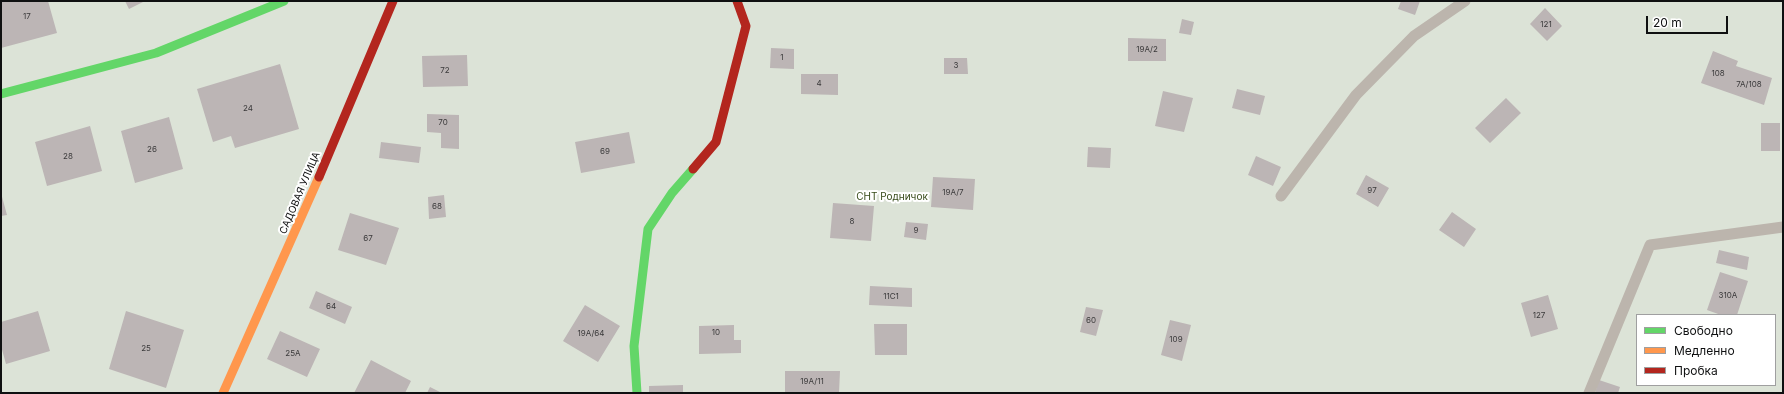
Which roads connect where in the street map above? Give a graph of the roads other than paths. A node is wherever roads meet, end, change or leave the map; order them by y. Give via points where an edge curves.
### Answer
1 (284, 1) edge
2 (394, 1) edge
3 (737, 1) edge
4 (1465, 1) edge
5 (1, 94) edge
6 (1281, 196) dead end
7 (1783, 227) edge
8 (223, 393) edge
9 (637, 393) edge
10 (1588, 393) edge

1 - 5 street via 156,53
2 - 8 street, САДОВАЯ УЛИЦА via 302,218
3 - 9 street via 746,26 716,142 672,193 648,229 634,346
4 - 6 lane via 1414,36 1356,94
7 - 10 lane via 1650,245

